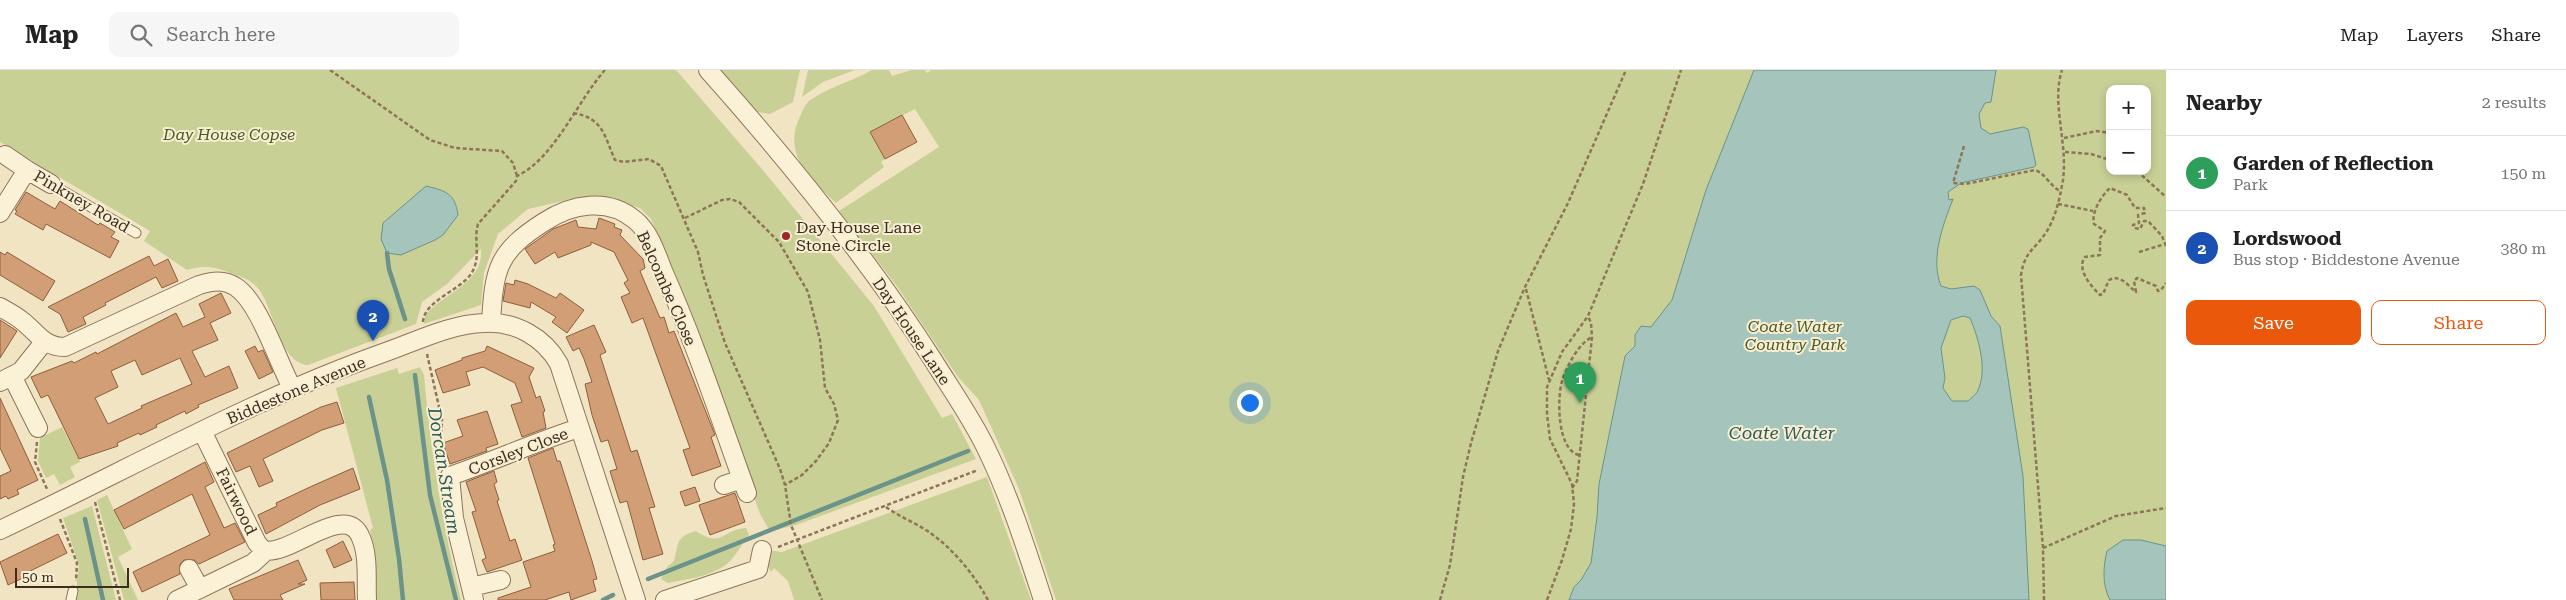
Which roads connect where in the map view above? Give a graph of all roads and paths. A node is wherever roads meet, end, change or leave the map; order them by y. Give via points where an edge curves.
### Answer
1 (330, 70) edge
2 (605, 70) edge
3 (708, 70) edge
4 (1626, 70) edge
5 (1681, 70) edge
6 (2062, 70) edge
7 (573, 113) junction
8 (2106, 132) edge
9 (2064, 138) junction
10 (1964, 146) dead end
11 (2064, 152) junction
12 (2, 154) edge
13 (2106, 159) edge
14 (27, 170) junction
15 (2141, 175) edge
16 (517, 176) junction
17 (51, 184) joint
18 (2060, 191) junction
19 (2166, 197) edge
20 (2058, 204) junction
21 (2093, 211) junction
22 (0, 213) edge
23 (685, 218) junction
24 (136, 233) dead end
25 (2166, 245) edge
26 (2139, 252) dead end
27 (464, 282) dead end
28 (2166, 283) edge
29 (1526, 287) junction
30 (0, 307) edge
31 (1588, 316) junction
32 (491, 322) junction
33 (1592, 337) junction
34 (44, 342) junction
35 (6, 379) edge
36 (1549, 381) junction
37 (292, 388) junction
38 (38, 428) dead end
39 (579, 428) junction
40 (202, 431) junction
41 (1580, 455) junction
42 (993, 464) junction
43 (724, 485) dead end
44 (91, 486) junction
45 (785, 486) junction
46 (1572, 488) junction
47 (886, 507) junction
48 (2166, 508) edge
49 (0, 530) edge
50 (798, 541) junction
51 (2043, 548) junction
52 (767, 549) joint
53 (266, 551) junction
54 (189, 569) dead end
55 (501, 580) dead end
56 (200, 589) junction
57 (472, 594) edge
58 (1442, 599) edge
59 (120, 600) edge
60 (177, 600) edge
61 (367, 600) edge
62 (636, 600) edge
63 (665, 600) edge
64 (822, 600) edge
65 (988, 600) edge
66 (1043, 600) edge
67 (1547, 600) edge
68 (2044, 600) edge

1 - 16 path via 430,140 455,148 502,152 512,163
2 - 7 path
3 - 42 street, Day House Lane via 830,217 893,300 951,389
4 - 29 path via 1568,203
5 - 31 path via 1645,176
6 - 9 path via 2057,95
7 - 16 path via 553,144
7 - 23 path via 595,120 615,160 649,159 661,166
8 - 9 path via 2097,131
9 - 11 path
10 - 18 path via 1953,184 2035,170
11 - 13 path
11 - 18 path
12 - 14 street, Pinkney Road
14 - 17 street, Pinkney Road
14 - 22 street, Pinkney Road
15 - 19 path
16 - 27 path via 478,224 477,262
17 - 24 lane, Pinkney Road
18 - 20 path
20 - 21 path
20 - 51 path via 2046,232 2028,253 2020,276
21 - 25 path via 2110,188 2127,195 2135,208 2144,208 2145,211 2138,215 2139,223 2133,225 2134,228 2140,229 2144,221 2148,221
21 - 28 path via 2093,223 2105,230 2100,238 2101,253 2083,258 2081,266 2098,293 2103,294 2109,280 2116,277 2136,292 2134,281 2137,278 2154,284 2158,290
23 - 45 path via 725,343 773,450
23 - 45 path via 722,200 739,202 779,242 808,292 820,340 825,388 838,420 829,444 816,461
25 - 26 path
29 - 36 path
29 - 58 path via 1498,351 1470,443
30 - 34 street
31 - 33 path
31 - 36 path via 1562,352
32 - 37 street, Biddestone Avenue via 467,325 426,338
32 - 39 street, Biddestone Avenue via 524,330 551,352 559,364
32 - 43 street, Belcombe Close via 496,272 517,240 549,218 577,206 596,205 636,220 650,240 679,306 744,486
33 - 41 path
33 - 41 path via 1586,340 1573,359 1560,392 1560,418 1566,443 1573,453
34 - 35 street via 26,366
34 - 37 street via 65,347 199,285 224,281 235,285 251,302
35 - 38 street
36 - 46 path via 1546,392 1548,433
37 - 40 street, Biddestone Avenue
39 - 57 street, Corsley Close via 450,476 453,509
39 - 62 street, Biddestone Avenue
40 - 44 street, Biddestone Avenue
40 - 53 street, Fairwood via 257,543
41 - 46 path via 1577,481
42 - 47 path
42 - 66 street, Day House Lane via 1021,531
44 - 49 street, Biddestone Avenue
44 - 59 path
45 - 50 path via 792,529
46 - 67 path via 1571,529
47 - 50 path
47 - 65 path via 900,518 933,534 953,552
48 - 51 path via 2116,516
50 - 52 path
50 - 64 path
51 - 68 path
52 - 63 street via 762,572
53 - 56 street via 253,563
53 - 61 street, Fairwood via 276,551 330,526 350,526 359,532 363,543
54 - 56 street
55 - 57 street, Corsley Close
56 - 60 street

